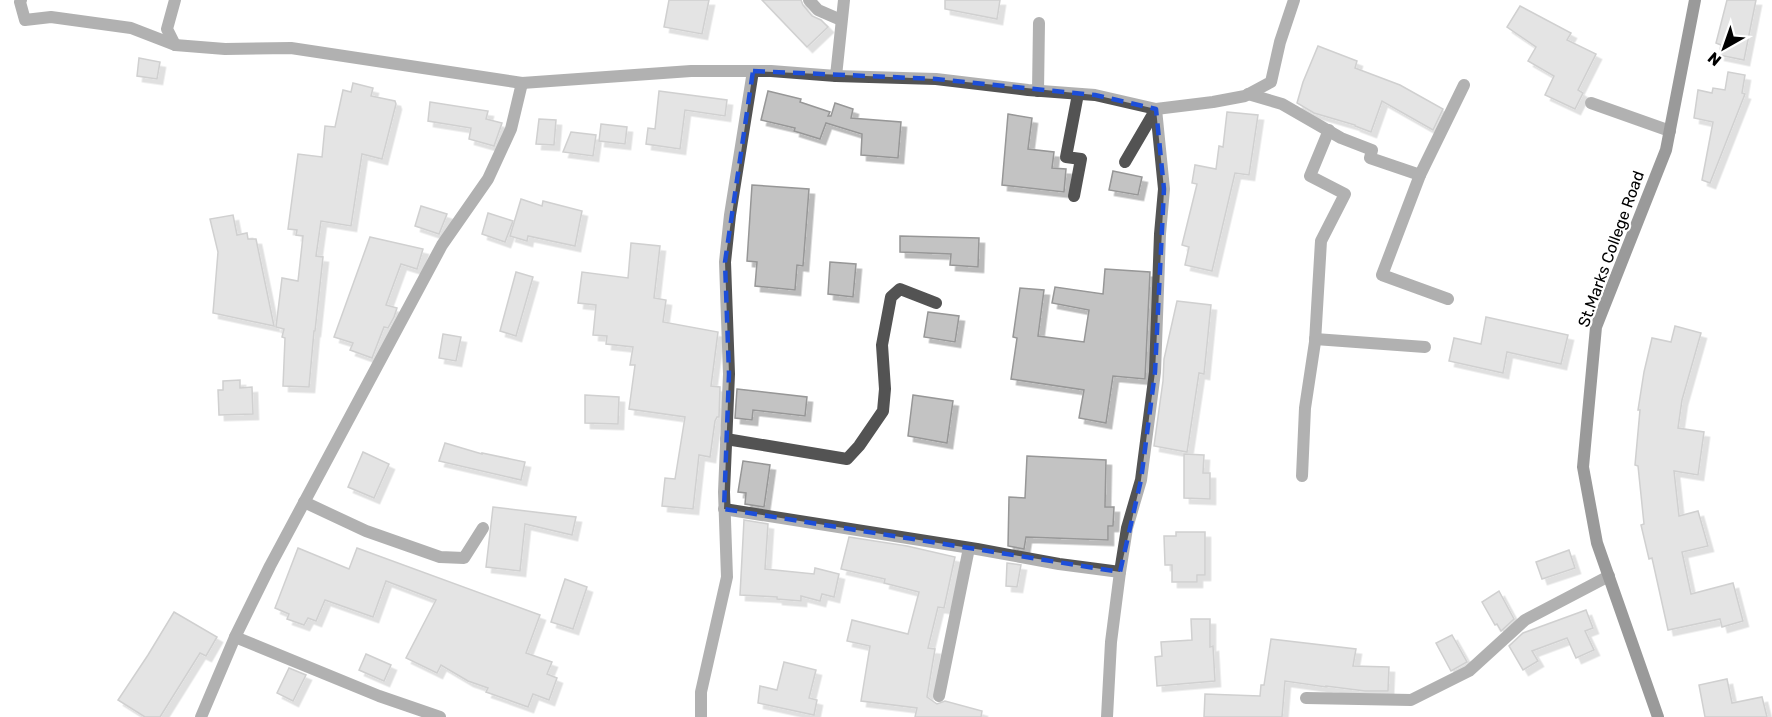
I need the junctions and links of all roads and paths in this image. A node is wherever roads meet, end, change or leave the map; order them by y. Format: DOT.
graph roads {
  1 [pos="21,0"];
  2 [pos="175,0"];
  3 [pos="809,0"];
  4 [pos="844,0"];
  5 [pos="1294,0"];
  6 [pos="1695,0"];
  7 [pos="841,20"];
  8 [pos="1039,23"];
  9 [pos="175,45"];
  10 [pos="753,70"];
  11 [pos="837,76"];
  12 [pos="522,83"];
  13 [pos="1464,86"];
  14 [pos="1038,91"];
  15 [pos="1078,94"];
  16 [pos="1248,94"];
  17 [pos="1591,103"];
  18 [pos="1156,109"];
  19 [pos="1329,130"];
  20 [pos="1670,131"];
  21 [pos="1125,162"];
  22 [pos="1420,175"];
  23 [pos="1074,196"];
  24 [pos="1448,299"];
  25 [pos="936,303"];
  26 [pos="1315,339"];
  27 [pos="1425,346"];
  28 [pos="726,439"];
  29 [pos="1302,476"];
  30 [pos="304,502"];
  31 [pos="724,509"];
  32 [pos="483,528"];
  33 [pos="969,548"];
  34 [pos="1120,572"];
  35 [pos="1609,576"];
  36 [pos="236,637"];
  37 [pos="939,696"];
  38 [pos="1306,698"];
  39 [pos="201,717"];
  40 [pos="440,717"];
  41 [pos="701,717"];
  42 [pos="1107,717"];
  43 [pos="1658,717"];
  1 -- 9 [label="street"];
  2 -- 9 [label="street"];
  3 -- 7 [label="street"];
  4 -- 7 [label="street"];
  5 -- 16 [label="street"];
  6 -- 20 [label="main road, St.Marks College Road"];
  7 -- 11 [label="street"];
  8 -- 14 [label="street"];
  9 -- 12 [label="street"];
  10 -- 11 [label="street"];
  10 -- 12 [label="street"];
  10 -- 28 [label="street"];
  11 -- 14 [label="street"];
  12 -- 30 [label="street"];
  13 -- 22 [label="street"];
  14 -- 15 [label="street"];
  15 -- 18 [label="street"];
  15 -- 23 [label="street"];
  16 -- 18 [label="street"];
  16 -- 19 [label="street"];
  17 -- 20 [label="street"];
  18 -- 21 [label="street"];
  18 -- 34 [label="street"];
  19 -- 22 [label="street"];
  19 -- 26 [label="street"];
  20 -- 35 [label="main road, St.Marks College Road"];
  22 -- 24 [label="street"];
  25 -- 28 [label="street"];
  26 -- 27 [label="street"];
  26 -- 29 [label="street"];
  28 -- 31 [label="street"];
  30 -- 32 [label="street"];
  30 -- 36 [label="street"];
  31 -- 33 [label="street"];
  31 -- 41 [label="street"];
  33 -- 34 [label="street"];
  33 -- 37 [label="street"];
  34 -- 42 [label="street"];
  35 -- 38 [label="street"];
  35 -- 43 [label="main road, St.Marks College Road"];
  36 -- 39 [label="street"];
  36 -- 40 [label="street"];
}
